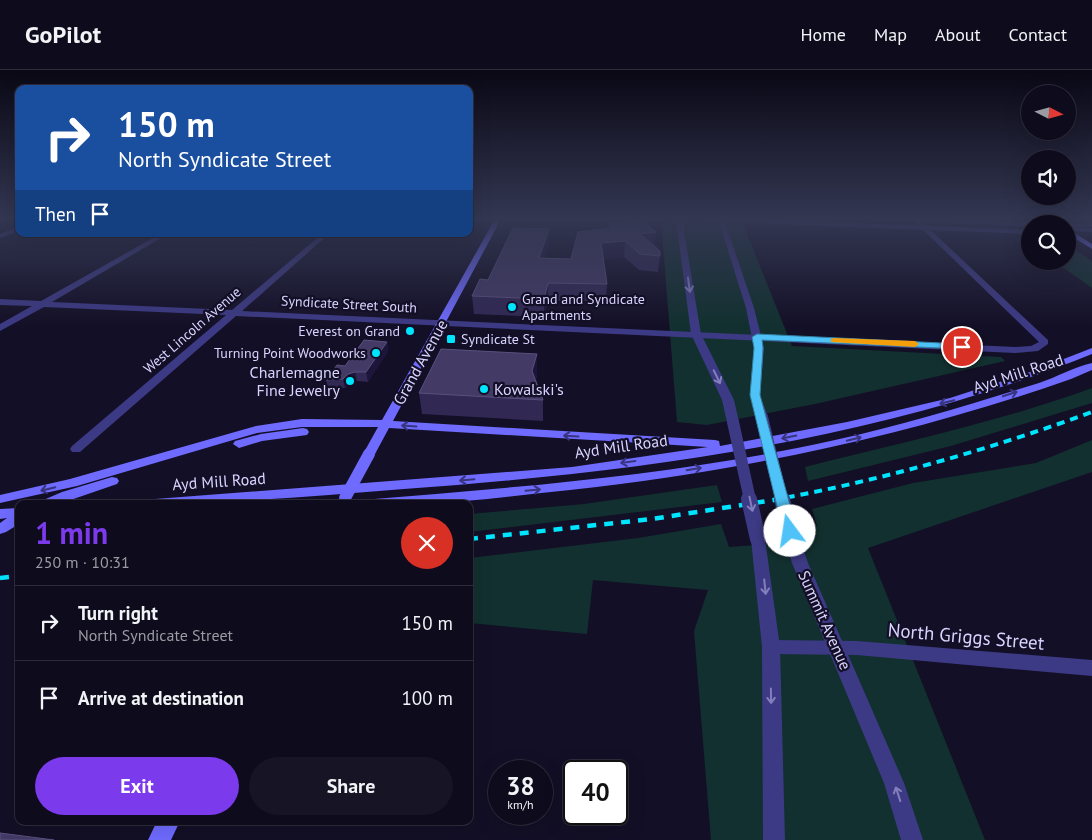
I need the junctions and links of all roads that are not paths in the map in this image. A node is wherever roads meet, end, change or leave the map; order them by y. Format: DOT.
graph roads {
  1 [pos="129,255"];
  2 [pos="302,255"];
  3 [pos="478,255"];
  4 [pos="684,255"];
  5 [pos="733,255"];
  6 [pos="953,255"];
  7 [pos="0,302"];
  8 [pos="43,304"];
  9 [pos="236,312"];
  10 [pos="442,322"];
  11 [pos="0,328"];
  12 [pos="696,334"];
  13 [pos="757,337"];
  14 [pos="1092,351"];
  15 [pos="1092,366"];
  16 [pos="383,428"];
  17 [pos="742,446"];
  18 [pos="76,449"];
  19 [pos="0,499"];
  20 [pos="55,500"];
  21 [pos="197,500"];
  22 [pos="344,500"];
  23 [pos="410,500"];
  24 [pos="15,513"];
  25 [pos="0,514"];
  26 [pos="15,520"];
  27 [pos="15,528"];
  28 [pos="0,529"];
  29 [pos="836,647"];
  30 [pos="771,648"];
  31 [pos="1092,668"];
  32 [pos="168,825"];
  33 [pos="159,840"];
  34 [pos="774,840"];
  35 [pos="912,840"];
  1 -- 8 [label="street"];
  2 -- 9 [label="street, West Lincoln Avenue"];
  3 -- 10 [label="main road, Grand Avenue"];
  4 -- 12 [label="street, one-way"];
  5 -- 13 [label="street, Summit Avenue"];
  6 -- 13 [label="street, Syndicate Street South"];
  7 -- 8 [label="street, Syndicate Street South"];
  8 -- 9 [label="street, Syndicate Street South"];
  8 -- 11 [label="street"];
  9 -- 10 [label="street, Syndicate Street South"];
  9 -- 18 [label="street, West Lincoln Avenue"];
  10 -- 12 [label="street, Syndicate Street South"];
  10 -- 16 [label="main road, Grand Avenue"];
  12 -- 13 [label="street, Syndicate Street South"];
  12 -- 30 [label="street, one-way, bridge"];
  13 -- 29 [label="street, Summit Avenue, bridge"];
  14 -- 17 [label="main road, Ayd Mill Road, one-way"];
  23 -- 15 [label="main road, Ayd Mill Road, one-way"];
  17 -- 16 [label="main road, one-way"];
  16 -- 19 [label="main road, one-way"];
  16 -- 20 [label="main road"];
  16 -- 22 [label="main road, Grand Avenue, bridge"];
  17 -- 21 [label="main road, Ayd Mill Road, one-way"];
  24 -- 25 [label="main road"];
  26 -- 28 [label="main road"];
  27 -- 28 [label="main road"];
  29 -- 30 [label="street, North Griggs Street"];
  29 -- 31 [label="street, North Griggs Street"];
  35 -- 29 [label="street, Summit Avenue, one-way"];
  30 -- 34 [label="street, one-way"];
  32 -- 33 [label="main road"];
}
